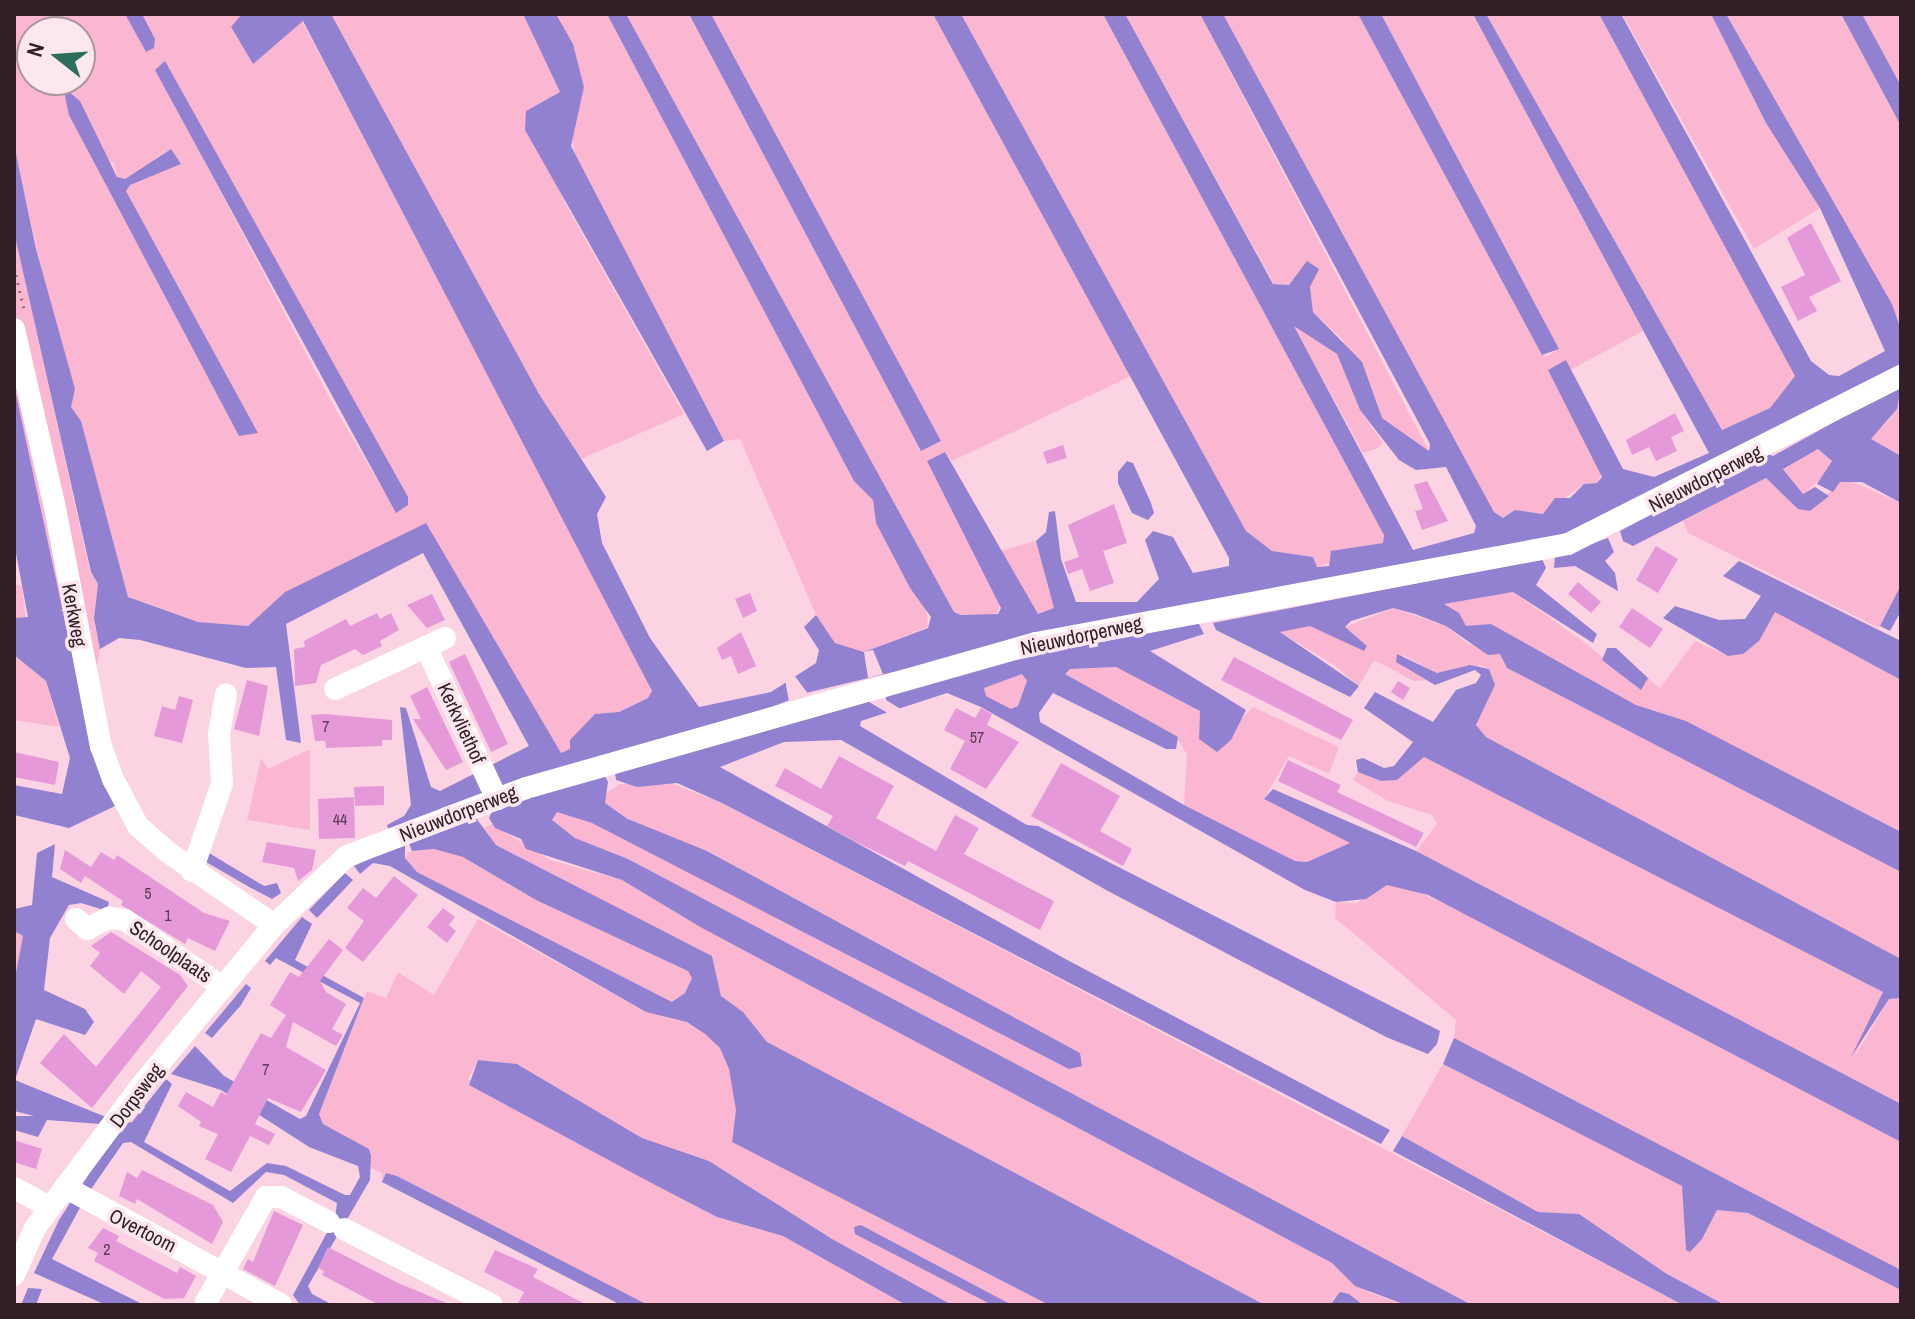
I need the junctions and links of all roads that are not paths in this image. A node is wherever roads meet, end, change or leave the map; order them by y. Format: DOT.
graph roads {
  1 [pos="14,329"];
  2 [pos="1901,376"];
  3 [pos="335,689"];
  4 [pos="226,695"];
  5 [pos="497,799"];
  6 [pos="192,871"];
  7 [pos="76,919"];
  8 [pos="274,925"];
  9 [pos="223,987"];
  10 [pos="14,1188"];
  11 [pos="76,1194"];
  12 [pos="50,1207"];
  13 [pos="222,1271"];
  14 [pos="14,1275"];
  15 [pos="206,1302"];
  16 [pos="281,1305"];
  17 [pos="492,1305"];
  1 -- 6 [label="street, Kerkweg"];
  2 -- 5 [label="street, Nieuwdorperweg"];
  3 -- 5 [label="street, Kerkvliethof"];
  4 -- 6 [label="street"];
  5 -- 8 [label="street, Nieuwdorperweg"];
  6 -- 8 [label="street, Kerkweg"];
  7 -- 9 [label="street, Schoolplaats"];
  8 -- 9 [label="street, Dorpsweg"];
  9 -- 11 [label="street, Dorpsweg"];
  10 -- 12 [label="street"];
  11 -- 12 [label="street, Dorpsweg"];
  11 -- 13 [label="street, Overtoom"];
  12 -- 14 [label="street, Dorpsweg"];
  13 -- 15 [label="street"];
  13 -- 16 [label="street, Overtoom"];
  13 -- 17 [label="street"];
}
